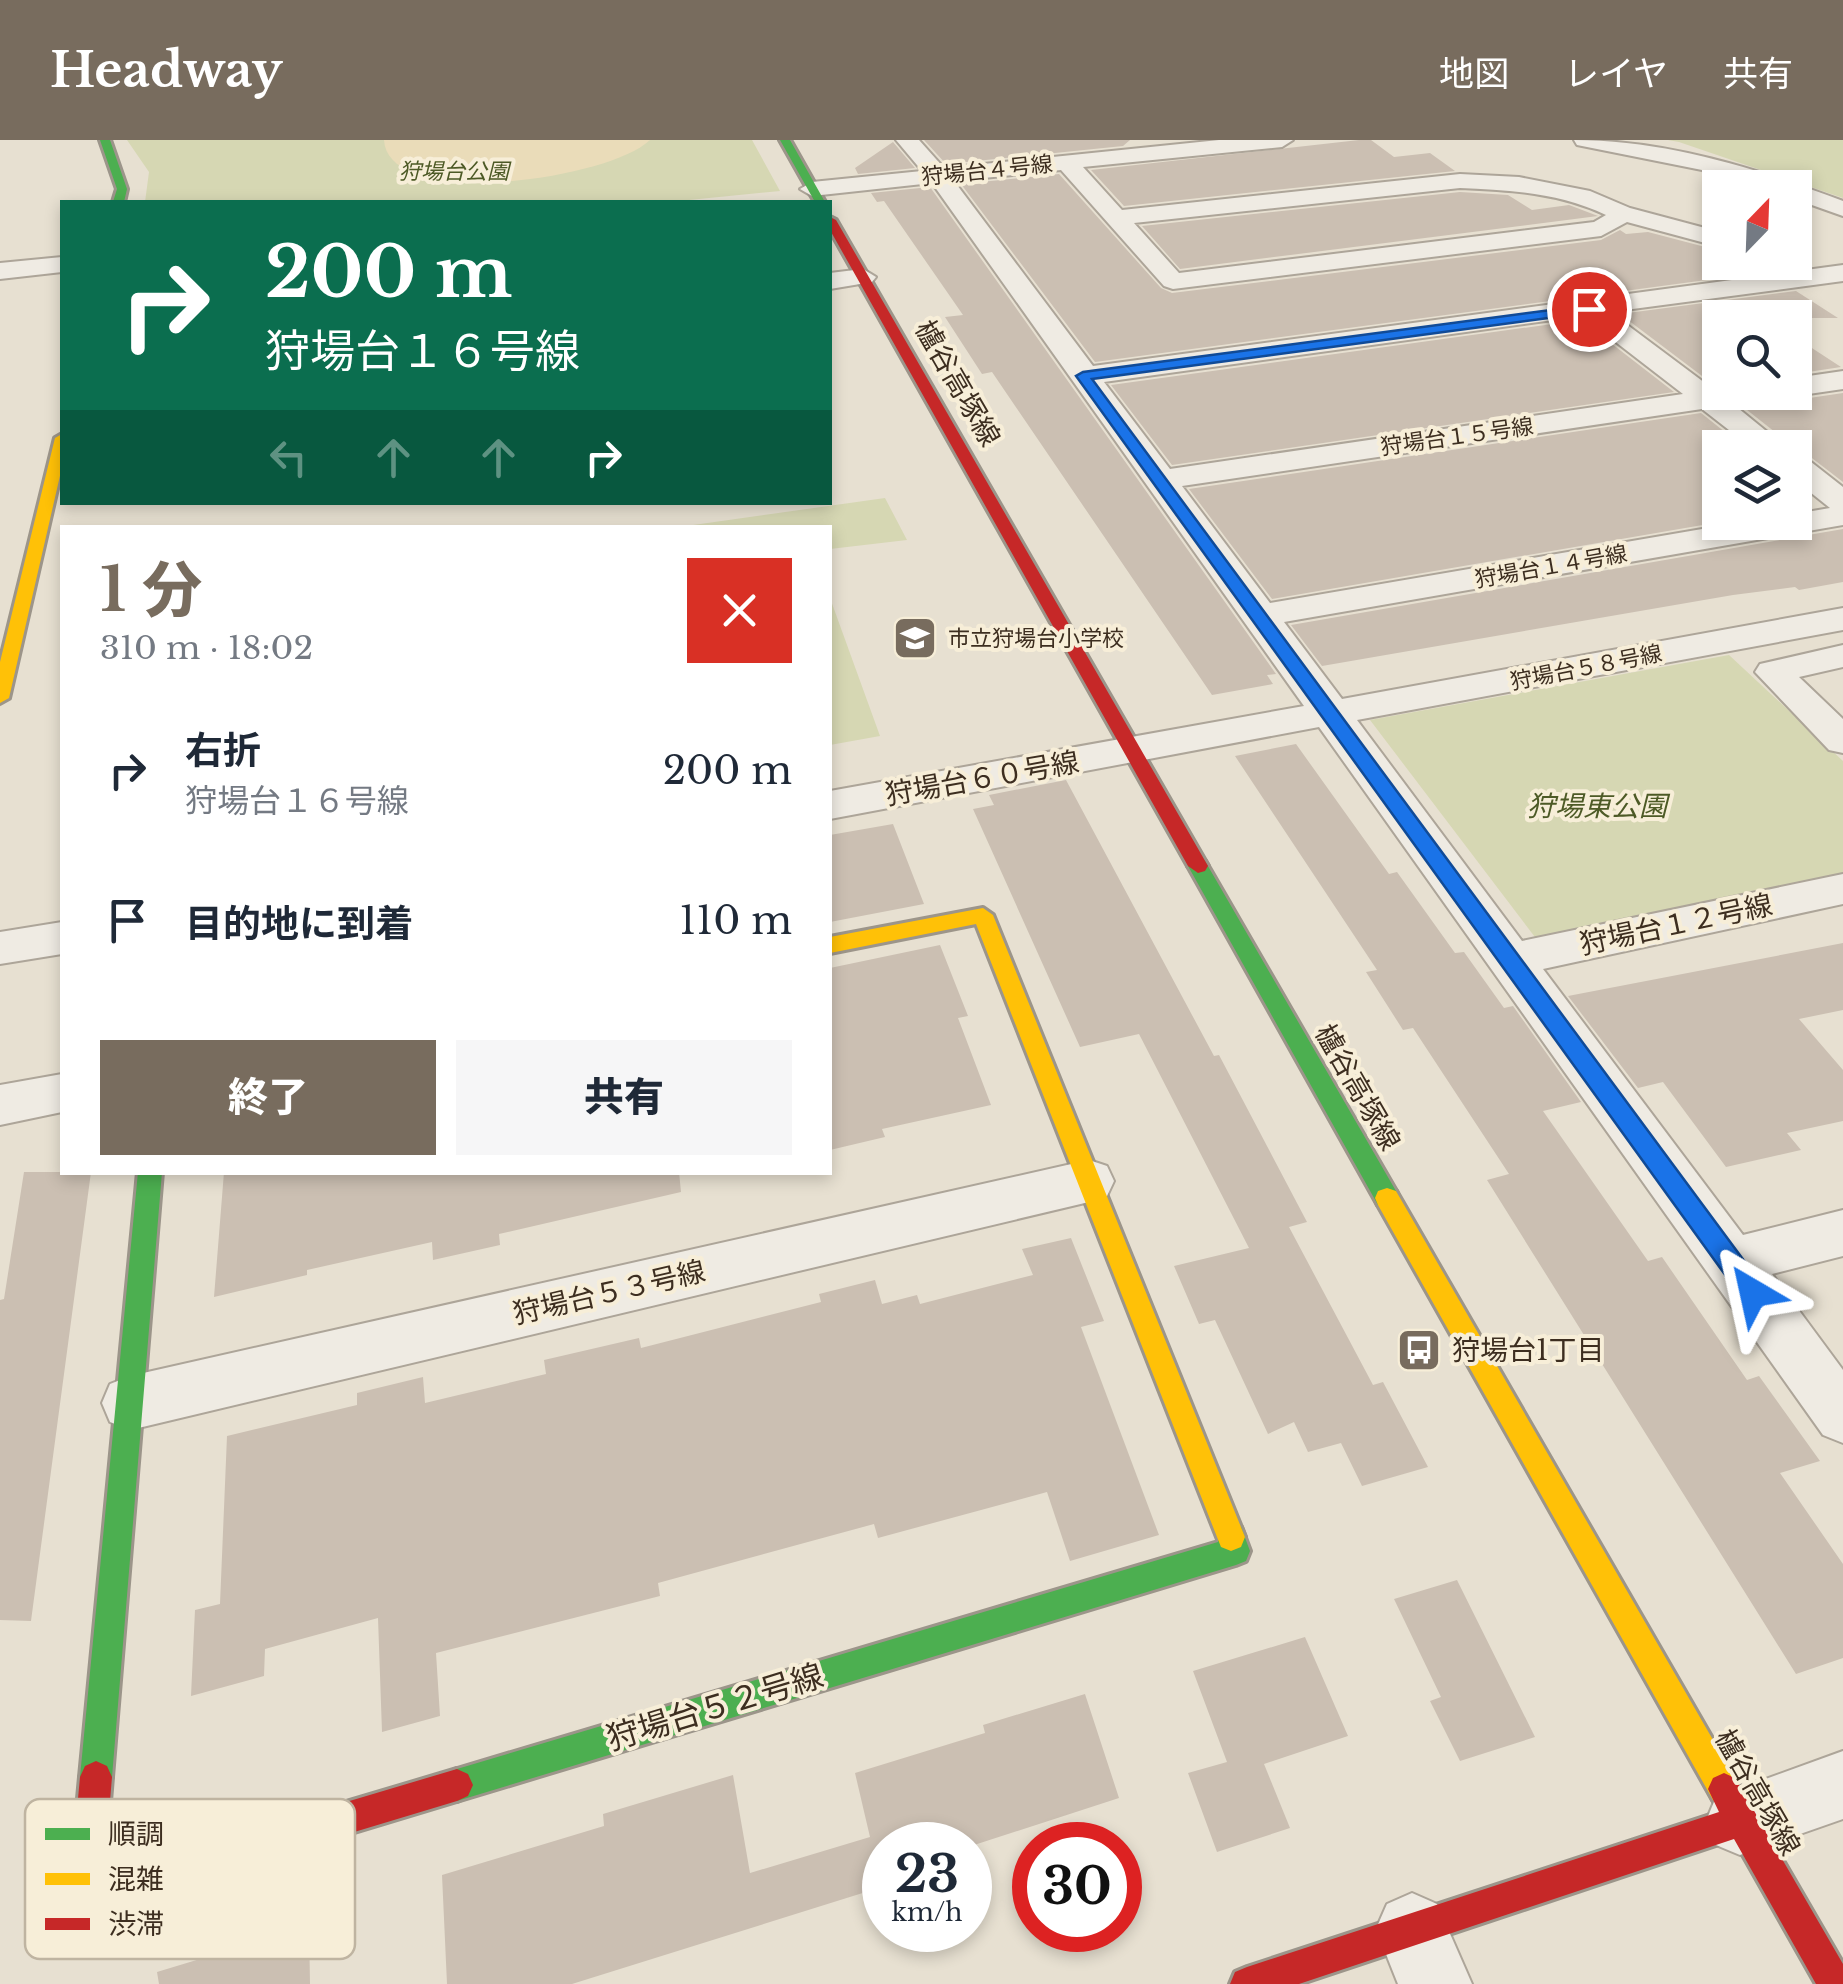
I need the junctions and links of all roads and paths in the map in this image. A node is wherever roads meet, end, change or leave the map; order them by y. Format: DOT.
graph roads {
  1 [pos="105,140"];
  2 [pos="784,140"];
  3 [pos="904,140"];
  4 [pos="1282,140"];
  5 [pos="1585,140"];
  6 [pos="1066,162"];
  7 [pos="1726,170"];
  8 [pos="938,175"];
  9 [pos="816,196"];
  10 [pos="1812,197"];
  11 [pos="120,200"];
  12 [pos="1843,209"];
  13 [pos="1623,214"];
  14 [pos="1116,218"];
  15 [pos="832,223"];
  16 [pos="1702,235"];
  17 [pos="60,265"];
  18 [pos="0,271"];
  19 [pos="1832,275"];
  20 [pos="863,277"];
  21 [pos="832,281"];
  22 [pos="1589,309"];
  23 [pos="1083,376"];
  24 [pos="1843,380"];
  25 [pos="1812,384"];
  26 [pos="1702,394"];
  27 [pos="1702,400"];
  28 [pos="1723,410"];
  29 [pos="1749,430"];
  30 [pos="60,446"];
  31 [pos="1812,478"];
  32 [pos="1159,480"];
  33 [pos="1843,502"];
  34 [pos="1843,516"];
  35 [pos="1258,616"];
  36 [pos="1843,620"];
  37 [pos="1843,656"];
  38 [pos="0,698"];
  39 [pos="1330,715"];
  40 [pos="1843,741"];
  41 [pos="1133,752"];
  42 [pos="832,804"];
  43 [pos="1843,890"];
  44 [pos="60,938"];
  45 [pos="832,944"];
  46 [pos="0,948"];
  47 [pos="1509,960"];
  48 [pos="60,1093"];
  49 [pos="0,1105"];
  50 [pos="150,1175"];
  51 [pos="1089,1182"];
  52 [pos="1843,1233"];
  53 [pos="1730,1262"];
  54 [pos="130,1403"];
  55 [pos="1843,1416"];
  56 [pos="1843,1785"];
  57 [pos="95,1799"];
  58 [pos="355,1815"];
  59 [pos="1740,1821"];
  60 [pos="1423,1957"];
  61 [pos="1247,1984"];
  62 [pos="1835,1984"];
  1 -- 11 [label="street"];
  2 -- 9 [label="street"];
  3 -- 8 [label="street"];
  4 -- 6 [label="street, 狩場台４号線"];
  5 -- 7 [label="street"];
  6 -- 8 [label="street, 狩場台４号線"];
  6 -- 14 [label="street"];
  8 -- 9 [label="street, 狩場台４号線"];
  8 -- 23 [label="street"];
  10 -- 12 [label="street"];
  13 -- 14 [label="street"];
  13 -- 14 [label="street"];
  13 -- 16 [label="street"];
  15 -- 20 [label="street, 櫨谷高塚線"];
  17 -- 18 [label="street"];
  19 -- 22 [label="street"];
  20 -- 21 [label="street"];
  20 -- 41 [label="street, 櫨谷高塚線"];
  22 -- 23 [label="street"];
  22 -- 26 [label="street"];
  23 -- 32 [label="street"];
  24 -- 25 [label="street"];
  27 -- 32 [label="street, 狩場台１５号線"];
  28 -- 29 [label="street"];
  30 -- 38 [label="street"];
  31 -- 33 [label="street"];
  32 -- 35 [label="street"];
  34 -- 35 [label="street, 狩場台１４号線"];
  35 -- 39 [label="street"];
  36 -- 39 [label="street, 狩場台５８号線"];
  37 -- 40 [label="street"];
  39 -- 41 [label="street, 狩場台５８号線"];
  39 -- 47 [label="street"];
  41 -- 42 [label="street, 狩場台６０号線"];
  41 -- 59 [label="street, 櫨谷高塚線"];
  43 -- 47 [label="street, 狩場台１２号線"];
  44 -- 46 [label="street"];
  45 -- 51 [label="street, 狩場台５２号線"];
  47 -- 53 [label="street"];
  48 -- 49 [label="street"];
  50 -- 54 [label="street, 狩場台５２号線"];
  51 -- 54 [label="street, 狩場台５３号線"];
  51 -- 58 [label="street, 狩場台５２号線"];
  52 -- 53 [label="street"];
  53 -- 55 [label="street"];
  54 -- 57 [label="street, 狩場台５２号線"];
  56 -- 59 [label="street"];
  59 -- 60 [label="street"];
  59 -- 62 [label="street, 櫨谷高塚線"];
  60 -- 61 [label="street"];
}
